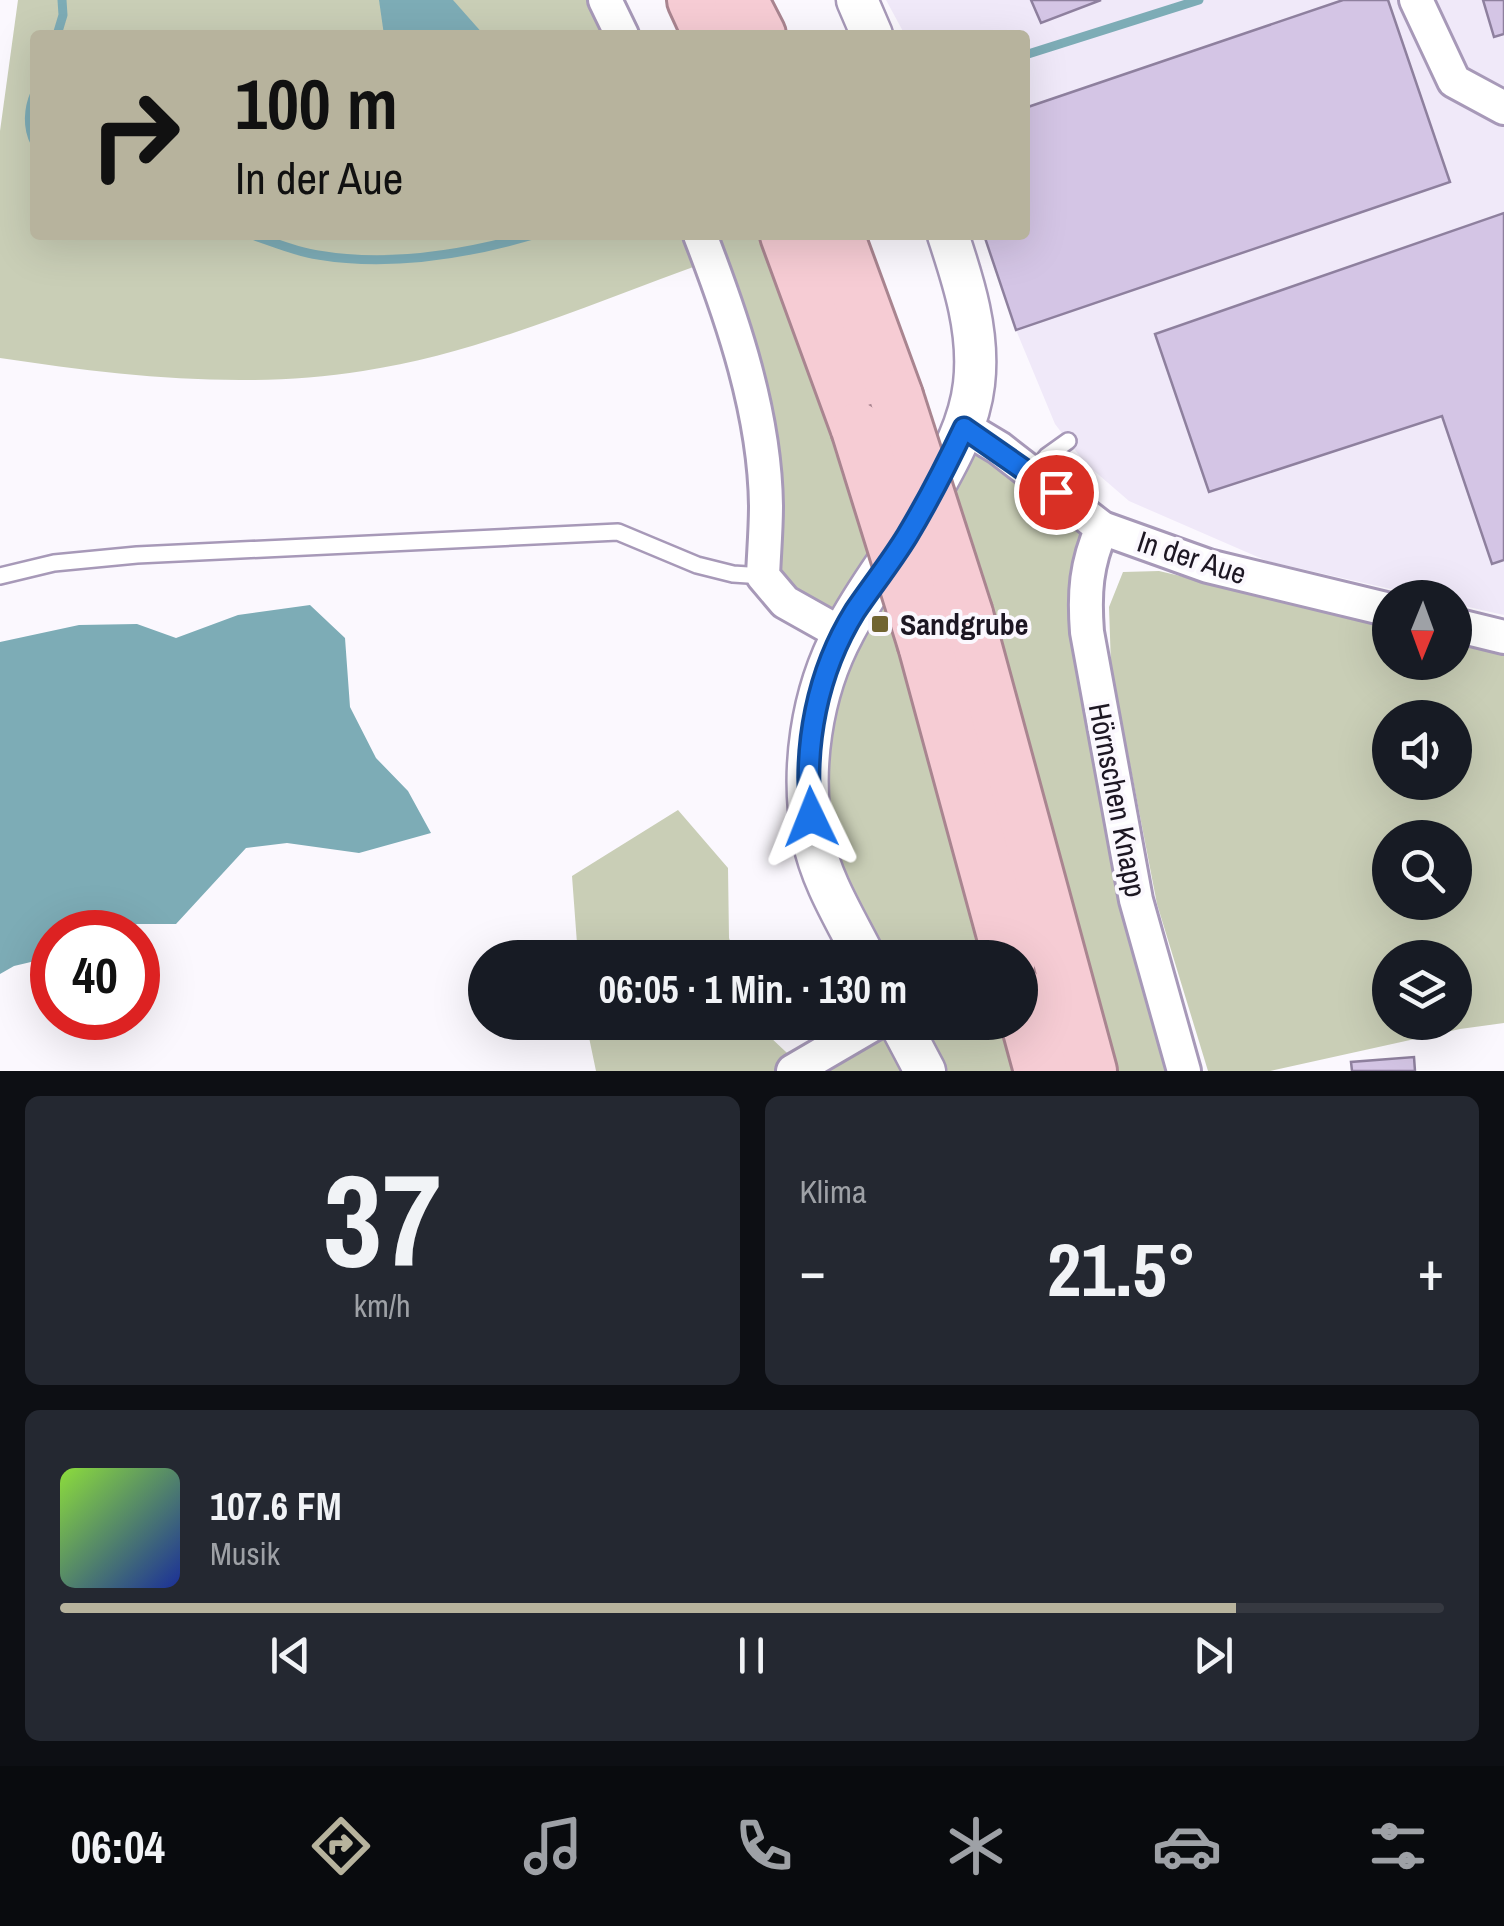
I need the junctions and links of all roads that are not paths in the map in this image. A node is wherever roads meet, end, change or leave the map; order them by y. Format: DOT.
graph roads {
  1 [pos="605,0"];
  2 [pos="694,0"];
  3 [pos="741,0"];
  4 [pos="857,0"];
  5 [pos="1416,0"];
  6 [pos="620,30"];
  7 [pos="708,30"];
  8 [pos="756,30"];
  9 [pos="870,30"];
  10 [pos="1504,108"];
  11 [pos="702,240"];
  12 [pos="791,240"];
  13 [pos="838,240"];
  14 [pos="950,240"];
  15 [pos="877,412"];
  16 [pos="964,428"];
  17 [pos="1068,441"];
  18 [pos="1032,474"];
  19 [pos="1102,528"];
  20 [pos="0,576"];
  21 [pos="763,576"];
  22 [pos="1372,606"];
  23 [pos="1472,629"];
  24 [pos="842,634"];
  25 [pos="1504,636"];
  26 [pos="856,940"];
  27 [pos="1005,940"];
  28 [pos="846,1040"];
  29 [pos="909,1040"];
  30 [pos="1033,1040"];
  31 [pos="793,1071"];
  32 [pos="925,1071"];
  33 [pos="1041,1071"];
  34 [pos="1090,1071"];
  35 [pos="1184,1071"];
  1 -- 6 [label="street"];
  2 -- 7 [label="highway"];
  3 -- 8 [label="highway"];
  4 -- 9 [label="street"];
  5 -- 10 [label="street"];
  11 -- 21 [label="street"];
  12 -- 15 [label="highway"];
  13 -- 15 [label="highway"];
  14 -- 16 [label="street"];
  15 -- 27 [label="highway, bridge"];
  15 -- 34 [label="highway, bridge"];
  16 -- 18 [label="street, In der Aue"];
  16 -- 24 [label="street"];
  17 -- 18 [label="lane"];
  18 -- 19 [label="street, In der Aue"];
  19 -- 22 [label="street, In der Aue"];
  19 -- 35 [label="street, Hörnschen Knapp"];
  20 -- 21 [label="lane"];
  21 -- 24 [label="street"];
  23 -- 25 [label="street"];
  24 -- 26 [label="street"];
  28 -- 31 [label="street"];
  29 -- 32 [label="street"];
  30 -- 33 [label="highway"];
}
